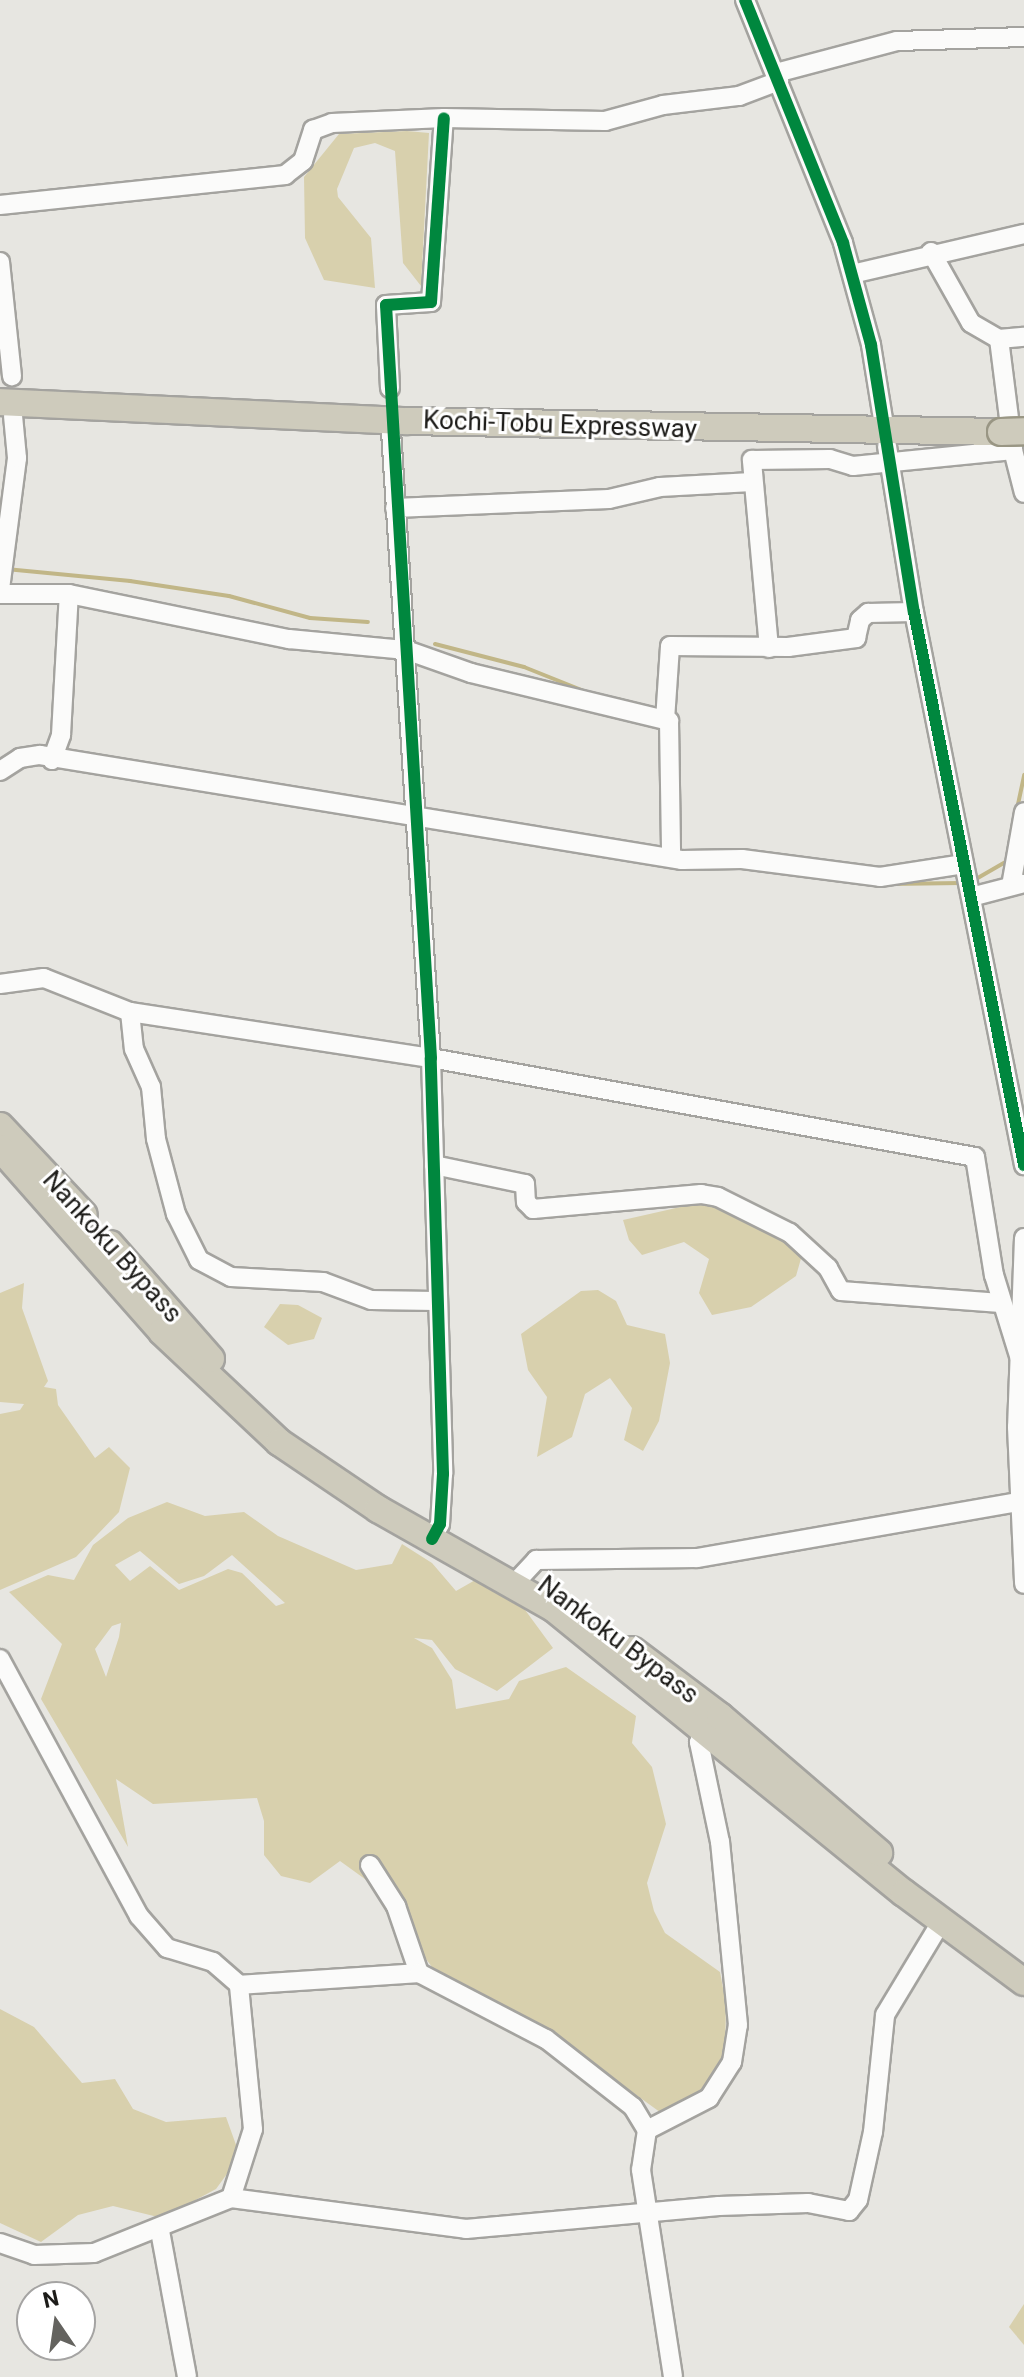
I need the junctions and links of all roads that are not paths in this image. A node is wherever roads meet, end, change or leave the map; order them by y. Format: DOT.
graph roads {
  1 [pos="745,0"];
  2 [pos="1024,37"];
  3 [pos="777,77"];
  4 [pos="444,118"];
  5 [pos="0,205"];
  6 [pos="1024,234"];
  7 [pos="931,252"];
  8 [pos="0,262"];
  9 [pos="852,274"];
  10 [pos="1024,337"];
  11 [pos="999,339"];
  12 [pos="12,376"];
  13 [pos="390,388"];
  14 [pos="7,419"];
  15 [pos="883,419"];
  16 [pos="391,431"];
  17 [pos="1013,438"];
  18 [pos="888,453"];
  19 [pos="752,482"];
  20 [pos="1024,493"];
  21 [pos="395,508"];
  22 [pos="1,560"];
  23 [pos="0,592"];
  24 [pos="69,594"];
  25 [pos="914,612"];
  26 [pos="769,648"];
  27 [pos="406,650"];
  28 [pos="665,720"];
  29 [pos="52,760"];
  30 [pos="0,771"];
  31 [pos="1024,812"];
  32 [pos="416,816"];
  33 [pos="664,854"];
  34 [pos="964,864"];
  35 [pos="1018,885"];
  36 [pos="971,897"];
  37 [pos="0,984"];
  38 [pos="130,1012"];
  39 [pos="431,1058"];
  40 [pos="0,1126"];
  41 [pos="0,1148"];
  42 [pos="1024,1162"];
  43 [pos="434,1165"];
  44 [pos="1024,1238"];
  45 [pos="1023,1279"];
  46 [pos="435,1301"];
  47 [pos="1001,1303"];
  48 [pos="1020,1359"];
  49 [pos="1022,1458"];
  50 [pos="1021,1502"];
  51 [pos="436,1531"];
  52 [pos="519,1577"];
  53 [pos="1024,1584"];
  54 [pos="0,1659"];
  55 [pos="712,1724"];
  56 [pos="370,1865"];
  57 [pos="943,1919"];
  58 [pos="419,1973"];
  59 [pos="1024,1982"];
  60 [pos="239,1985"];
  61 [pos="647,2130"];
  62 [pos="231,2198"];
  63 [pos="650,2211"];
  64 [pos="160,2231"];
  65 [pos="0,2243"];
  66 [pos="187,2377"];
  67 [pos="673,2377"];
  1 -- 3 [label="street"];
  2 -- 3 [label="street"];
  3 -- 4 [label="street"];
  3 -- 9 [label="street"];
  4 -- 5 [label="street"];
  4 -- 13 [label="street"];
  6 -- 7 [label="street"];
  7 -- 9 [label="street"];
  7 -- 11 [label="street"];
  8 -- 12 [label="street"];
  9 -- 15 [label="street"];
  10 -- 11 [label="street"];
  11 -- 17 [label="street"];
  14 -- 17 [label="highway, Kochi-Tobu Expressway"];
  14 -- 22 [label="street"];
  16 -- 21 [label="street"];
  17 -- 18 [label="street"];
  17 -- 20 [label="street"];
  18 -- 19 [label="street"];
  18 -- 25 [label="street"];
  19 -- 21 [label="street"];
  19 -- 26 [label="street"];
  21 -- 27 [label="street"];
  22 -- 23 [label="street"];
  23 -- 24 [label="street"];
  24 -- 27 [label="street"];
  24 -- 29 [label="street"];
  25 -- 26 [label="street"];
  25 -- 34 [label="street"];
  26 -- 28 [label="street"];
  27 -- 28 [label="street"];
  27 -- 32 [label="street"];
  28 -- 33 [label="street"];
  29 -- 30 [label="street"];
  29 -- 32 [label="street"];
  31 -- 35 [label="street"];
  32 -- 33 [label="street"];
  32 -- 39 [label="street"];
  33 -- 34 [label="street"];
  34 -- 36 [label="street"];
  35 -- 36 [label="street"];
  36 -- 42 [label="street"];
  37 -- 38 [label="street"];
  38 -- 39 [label="street"];
  38 -- 46 [label="street"];
  39 -- 43 [label="street"];
  39 -- 47 [label="street"];
  40 -- 51 [label="highway, Nankoku Bypass"];
  41 -- 51 [label="highway, Nankoku Bypass"];
  43 -- 46 [label="street"];
  43 -- 47 [label="street"];
  44 -- 45 [label="street"];
  45 -- 48 [label="street"];
  46 -- 51 [label="street"];
  47 -- 48 [label="street"];
  48 -- 49 [label="street"];
  49 -- 50 [label="street"];
  50 -- 52 [label="street"];
  50 -- 53 [label="street"];
  51 -- 52 [label="highway, Nankoku Bypass"];
  52 -- 55 [label="highway, Nankoku Bypass"];
  54 -- 60 [label="street"];
  55 -- 57 [label="highway, Nankoku Bypass"];
  55 -- 61 [label="street"];
  56 -- 58 [label="street"];
  57 -- 59 [label="highway, Nankoku Bypass"];
  57 -- 63 [label="street"];
  58 -- 60 [label="street"];
  58 -- 61 [label="street"];
  60 -- 62 [label="street"];
  61 -- 63 [label="street"];
  62 -- 63 [label="street"];
  62 -- 64 [label="street"];
  63 -- 67 [label="street"];
  64 -- 65 [label="street"];
  64 -- 66 [label="street"];
}
